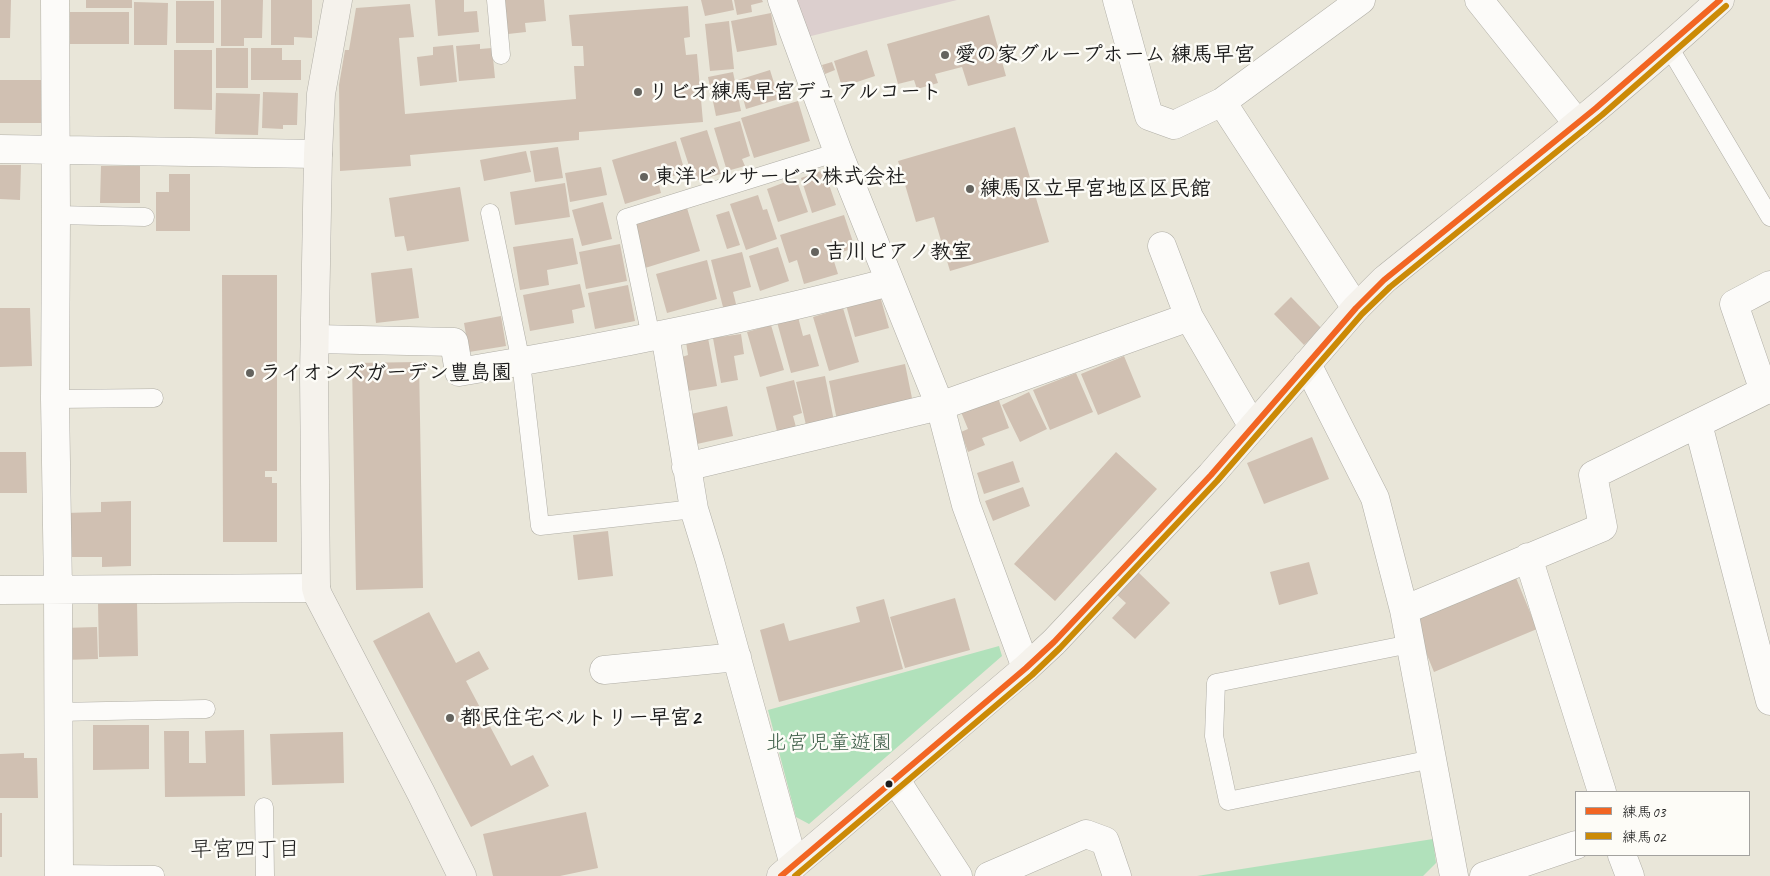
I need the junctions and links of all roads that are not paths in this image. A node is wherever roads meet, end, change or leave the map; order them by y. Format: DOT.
graph roads {
  1 [pos="55,0"];
  2 [pos="338,0"];
  3 [pos="496,0"];
  4 [pos="782,0"];
  5 [pos="1117,0"];
  6 [pos="1361,0"];
  7 [pos="1480,0"];
  8 [pos="1720,0"];
  9 [pos="1669,47"];
  10 [pos="501,56"];
  11 [pos="1222,102"];
  12 [pos="1578,124"];
  13 [pos="0,149"];
  14 [pos="56,150"];
  15 [pos="838,152"];
  16 [pos="318,154"];
  17 [pos="490,213"];
  18 [pos="56,215"];
  19 [pos="145,217"];
  20 [pos="1770,217"];
  21 [pos="1162,246"];
  22 [pos="890,282"];
  23 [pos="1770,286"];
  24 [pos="1356,308"];
  25 [pos="1189,317"];
  26 [pos="658,335"];
  27 [pos="315,339"];
  28 [pos="521,362"];
  29 [pos="1307,364"];
  30 [pos="1767,390"];
  31 [pos="154,398"];
  32 [pos="55,399"];
  33 [pos="940,406"];
  34 [pos="1698,424"];
  35 [pos="1253,427"];
  36 [pos="686,467"];
  37 [pos="694,509"];
  38 [pos="1528,558"];
  39 [pos="316,588"];
  40 [pos="0,590"];
  41 [pos="58,590"];
  42 [pos="1404,610"];
  43 [pos="1410,644"];
  44 [pos="737,657"];
  45 [pos="1026,668"];
  46 [pos="604,670"];
  47 [pos="1770,701"];
  48 [pos="206,709"];
  49 [pos="57,712"];
  50 [pos="1432,759"];
  51 [pos="895,779"];
  52 [pos="1602,791"];
  53 [pos="264,808"];
  54 [pos="1575,845"];
  55 [pos="1622,856"];
  56 [pos="787,870"];
  57 [pos="59,875"];
  58 [pos="155,875"];
  59 [pos="265,876"];
  60 [pos="462,876"];
  61 [pos="958,876"];
  62 [pos="989,876"];
  63 [pos="1118,876"];
  64 [pos="1454,876"];
  65 [pos="1484,876"];
  66 [pos="1630,876"];
  1 -- 14 [label="street"];
  2 -- 16 [label="street"];
  3 -- 10 [label="lane"];
  4 -- 15 [label="street"];
  5 -- 11 [label="street"];
  6 -- 11 [label="street"];
  7 -- 12 [label="street"];
  8 -- 9 [label="street"];
  9 -- 12 [label="street"];
  9 -- 20 [label="lane"];
  11 -- 24 [label="street"];
  12 -- 24 [label="street"];
  13 -- 14 [label="street"];
  14 -- 16 [label="street"];
  14 -- 18 [label="street"];
  15 -- 22 [label="street"];
  15 -- 26 [label="lane"];
  16 -- 27 [label="street"];
  17 -- 28 [label="lane"];
  18 -- 19 [label="lane"];
  18 -- 32 [label="street"];
  21 -- 25 [label="street"];
  22 -- 26 [label="street"];
  22 -- 33 [label="street"];
  23 -- 30 [label="street"];
  24 -- 29 [label="street"];
  25 -- 33 [label="street"];
  25 -- 35 [label="street"];
  26 -- 28 [label="street"];
  26 -- 36 [label="street"];
  27 -- 28 [label="street"];
  27 -- 39 [label="street"];
  28 -- 37 [label="lane"];
  29 -- 35 [label="street"];
  29 -- 42 [label="street"];
  30 -- 34 [label="street"];
  31 -- 32 [label="lane"];
  32 -- 41 [label="street"];
  33 -- 36 [label="street"];
  33 -- 45 [label="street"];
  34 -- 38 [label="street"];
  34 -- 47 [label="street"];
  35 -- 45 [label="street"];
  36 -- 37 [label="street"];
  37 -- 44 [label="street"];
  38 -- 42 [label="street"];
  38 -- 52 [label="street"];
  39 -- 41 [label="street"];
  39 -- 60 [label="street"];
  40 -- 41 [label="street"];
  41 -- 49 [label="street"];
  42 -- 43 [label="street"];
  43 -- 50 [label="street"];
  43 -- 50 [label="lane"];
  44 -- 46 [label="street"];
  44 -- 56 [label="street"];
  45 -- 51 [label="street"];
  48 -- 49 [label="lane"];
  49 -- 57 [label="street"];
  50 -- 64 [label="street"];
  51 -- 56 [label="street"];
  51 -- 61 [label="street"];
  53 -- 59 [label="lane"];
  54 -- 65 [label="street"];
  55 -- 66 [label="street"];
  57 -- 58 [label="lane"];
  62 -- 63 [label="street"];
}
